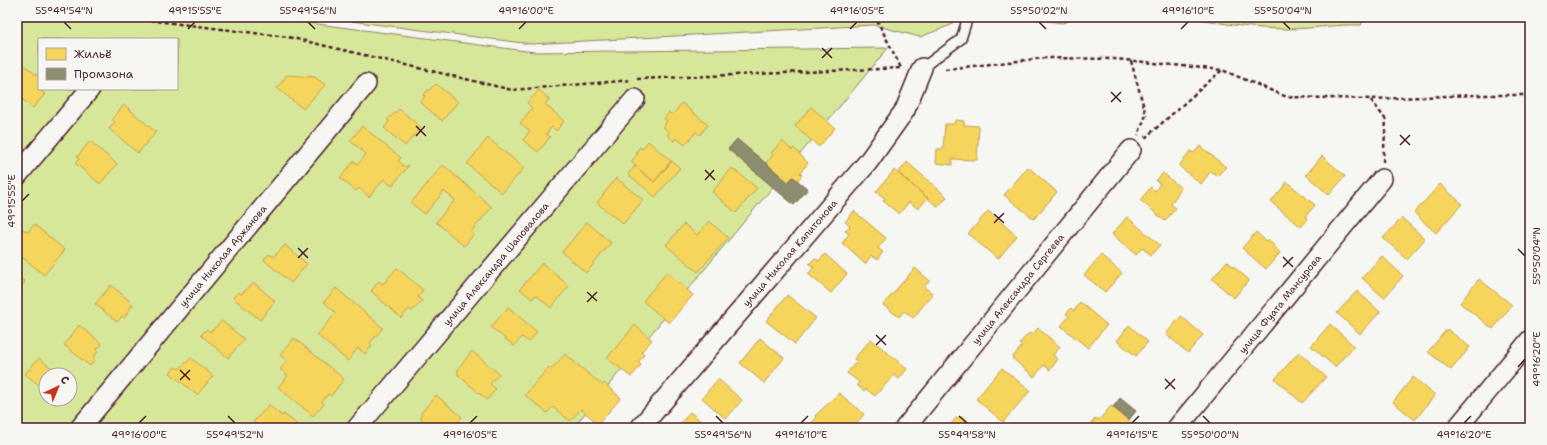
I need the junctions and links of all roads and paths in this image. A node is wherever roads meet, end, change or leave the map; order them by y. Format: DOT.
graph roads {
  1 [pos="122,17"];
  2 [pos="482,17"];
  3 [pos="621,17"];
  4 [pos="856,17"];
  5 [pos="968,17"];
  6 [pos="1131,61"];
  7 [pos="901,68"];
  8 [pos="922,68"];
  9 [pos="1222,70"];
  10 [pos="366,84"];
  11 [pos="89,90"];
  12 [pos="1530,95"];
  13 [pos="635,99"];
  14 [pos="1371,99"];
  15 [pos="1131,150"];
  16 [pos="17,176"];
  17 [pos="1382,179"];
  18 [pos="1530,340"];
  19 [pos="80,428"];
  20 [pos="357,428"];
  21 [pos="640,428"];
  22 [pos="905,428"];
  23 [pos="1178,428"];
  24 [pos="1457,428"];
  1 -- 7 [label="path"];
  2 -- 3 [label="path"];
  4 -- 7 [label="path"];
  5 -- 8 [label="lane"];
  6 -- 8 [label="path"];
  6 -- 9 [label="path"];
  6 -- 15 [label="path"];
  7 -- 8 [label="path"];
  8 -- 21 [label="street, улица Николая Капитонова"];
  9 -- 14 [label="path"];
  9 -- 15 [label="path"];
  10 -- 19 [label="street, улица Николая Аржанова"];
  11 -- 16 [label="street"];
  12 -- 14 [label="path"];
  13 -- 20 [label="street, улица Александра Шаповалова"];
  14 -- 17 [label="path"];
  15 -- 22 [label="street, улица Александра Сергеева"];
  17 -- 23 [label="street, улица Фуата Мансурова"];
  18 -- 24 [label="street"];
}
